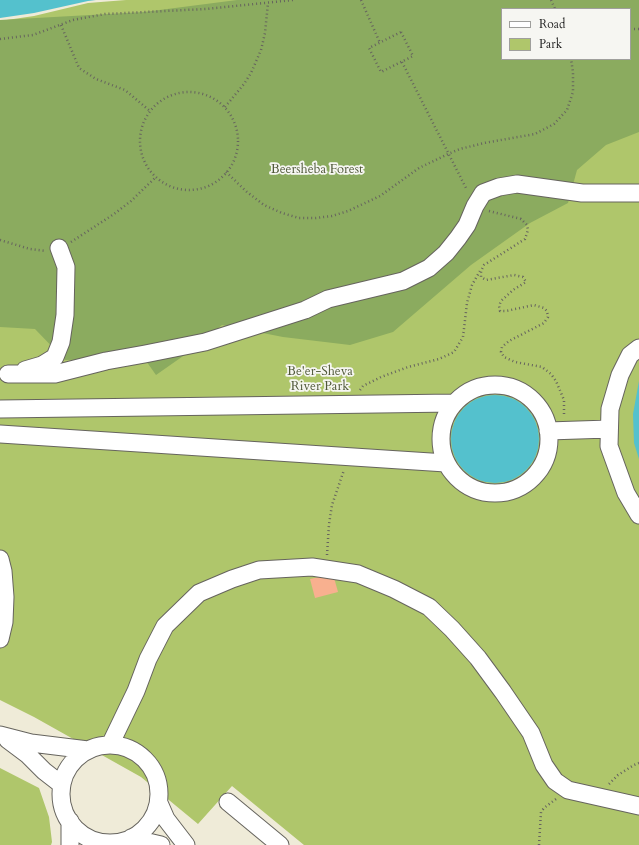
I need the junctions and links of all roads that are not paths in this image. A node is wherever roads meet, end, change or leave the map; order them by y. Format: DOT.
graph roads {
  1 [pos="639,193"];
  2 [pos="59,248"];
  3 [pos="639,348"];
  4 [pos="4,375"];
  5 [pos="454,403"];
  6 [pos="0,409"];
  7 [pos="609,429"];
  8 [pos="556,431"];
  9 [pos="0,434"];
  10 [pos="446,463"];
  11 [pos="639,515"];
  12 [pos="0,559"];
  13 [pos="0,640"];
  14 [pos="1,735"];
  15 [pos="110,745"];
  16 [pos="88,750"];
  17 [pos="62,785"];
  18 [pos="228,802"];
  19 [pos="159,803"];
  20 [pos="639,806"];
  21 [pos="70,821"];
  22 [pos="131,838"];
  23 [pos="106,844"];
  24 [pos="70,845"];
  25 [pos="160,845"];
  26 [pos="186,845"];
  27 [pos="280,845"];
  1 -- 4 [label="street"];
  2 -- 4 [label="street"];
  3 -- 7 [label="street"];
  5 -- 6 [label="street"];
  5 -- 8 [label="street"];
  5 -- 10 [label="street"];
  7 -- 8 [label="street"];
  7 -- 11 [label="street"];
  8 -- 10 [label="street"];
  9 -- 10 [label="street"];
  12 -- 13 [label="street"];
  14 -- 16 [label="street"];
  14 -- 17 [label="street"];
  15 -- 16 [label="street"];
  15 -- 19 [label="street"];
  15 -- 20 [label="street"];
  16 -- 17 [label="street"];
  17 -- 21 [label="street"];
  18 -- 27 [label="street"];
  19 -- 22 [label="street"];
  19 -- 26 [label="street"];
  21 -- 23 [label="street"];
  21 -- 24 [label="street"];
  22 -- 23 [label="street"];
  22 -- 25 [label="street"];
}
